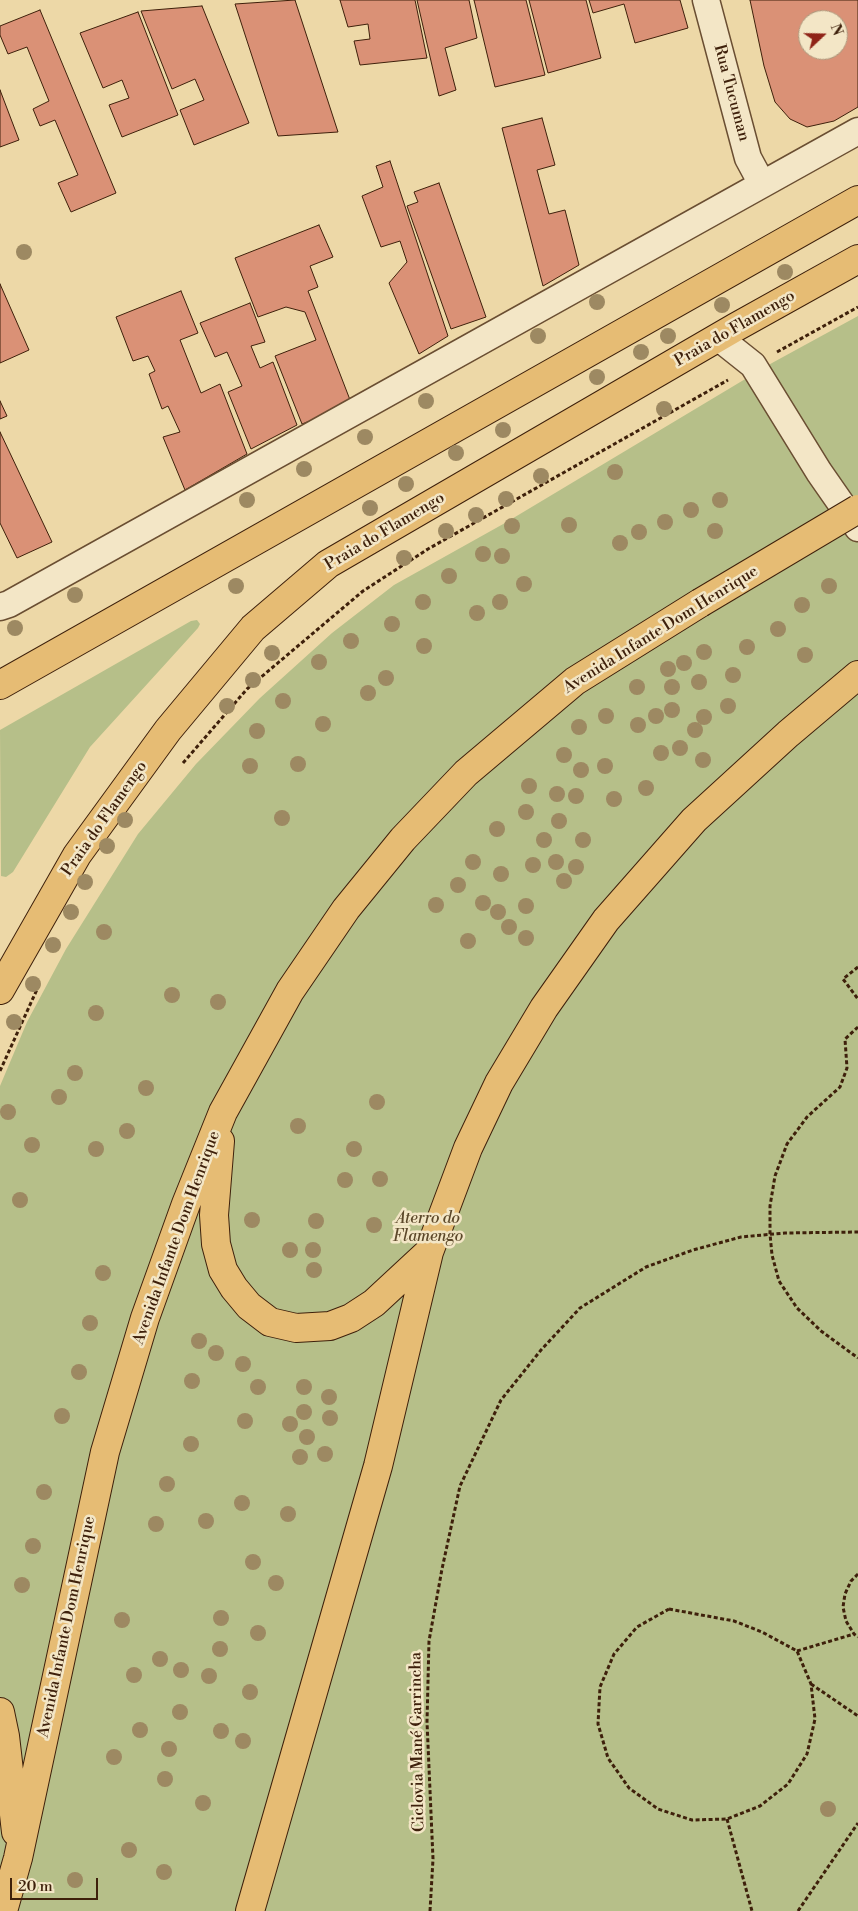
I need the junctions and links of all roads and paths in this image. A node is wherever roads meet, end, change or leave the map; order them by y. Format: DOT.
graph roads {
  1 [pos="706,0"];
  2 [pos="858,131"];
  3 [pos="762,184"];
  4 [pos="858,200"];
  5 [pos="858,259"];
  6 [pos="858,307"];
  7 [pos="719,338"];
  8 [pos="754,365"];
  9 [pos="858,509"];
  10 [pos="858,528"];
  11 [pos="3,598"];
  12 [pos="858,675"];
  13 [pos="0,685"];
  14 [pos="177,769"];
  15 [pos="858,967"];
  16 [pos="43,977"];
  17 [pos="0,990"];
  18 [pos="858,999"];
  19 [pos="858,1027"];
  20 [pos="0,1071"];
  21 [pos="223,1112"];
  22 [pos="858,1232"];
  23 [pos="770,1234"];
  24 [pos="429,1252"];
  25 [pos="858,1358"];
  26 [pos="858,1574"];
  27 [pos="854,1634"];
  28 [pos="858,1637"];
  29 [pos="797,1651"];
  30 [pos="811,1684"];
  31 [pos="0,1712"];
  32 [pos="858,1716"];
  33 [pos="727,1819"];
  34 [pos="858,1823"];
  35 [pos="18,1858"];
  36 [pos="3,1911"];
  37 [pos="250,1911"];
  38 [pos="430,1911"];
  39 [pos="752,1911"];
  40 [pos="798,1911"];
  1 -- 3 [label="street, Rua Tucuman"];
  2 -- 3 [label="street"];
  3 -- 11 [label="street"];
  4 -- 13 [label="main road"];
  5 -- 7 [label="main road, Praia do Flamengo"];
  6 -- 8 [label="path"];
  7 -- 8 [label="street"];
  7 -- 17 [label="main road, Praia do Flamengo"];
  8 -- 10 [label="street"];
  8 -- 14 [label="path"];
  9 -- 21 [label="main road, Avenida Infante Dom Henrique, bridge"];
  12 -- 24 [label="main road"];
  15 -- 18 [label="path"];
  16 -- 20 [label="path"];
  19 -- 23 [label="path"];
  21 -- 24 [label="main road"];
  21 -- 35 [label="main road, Avenida Infante Dom Henrique"];
  22 -- 23 [label="path, Ciclovia Mané Garrincha"];
  23 -- 25 [label="path"];
  23 -- 38 [label="path, Ciclovia Mané Garrincha"];
  24 -- 37 [label="main road"];
  26 -- 27 [label="path"];
  27 -- 28 [label="path"];
  27 -- 29 [label="path"];
  29 -- 30 [label="path"];
  29 -- 33 [label="path"];
  30 -- 32 [label="path"];
  30 -- 33 [label="path"];
  31 -- 35 [label="main road"];
  33 -- 39 [label="path"];
  34 -- 40 [label="path"];
  35 -- 36 [label="main road, Avenida Infante Dom Henrique"];
}
